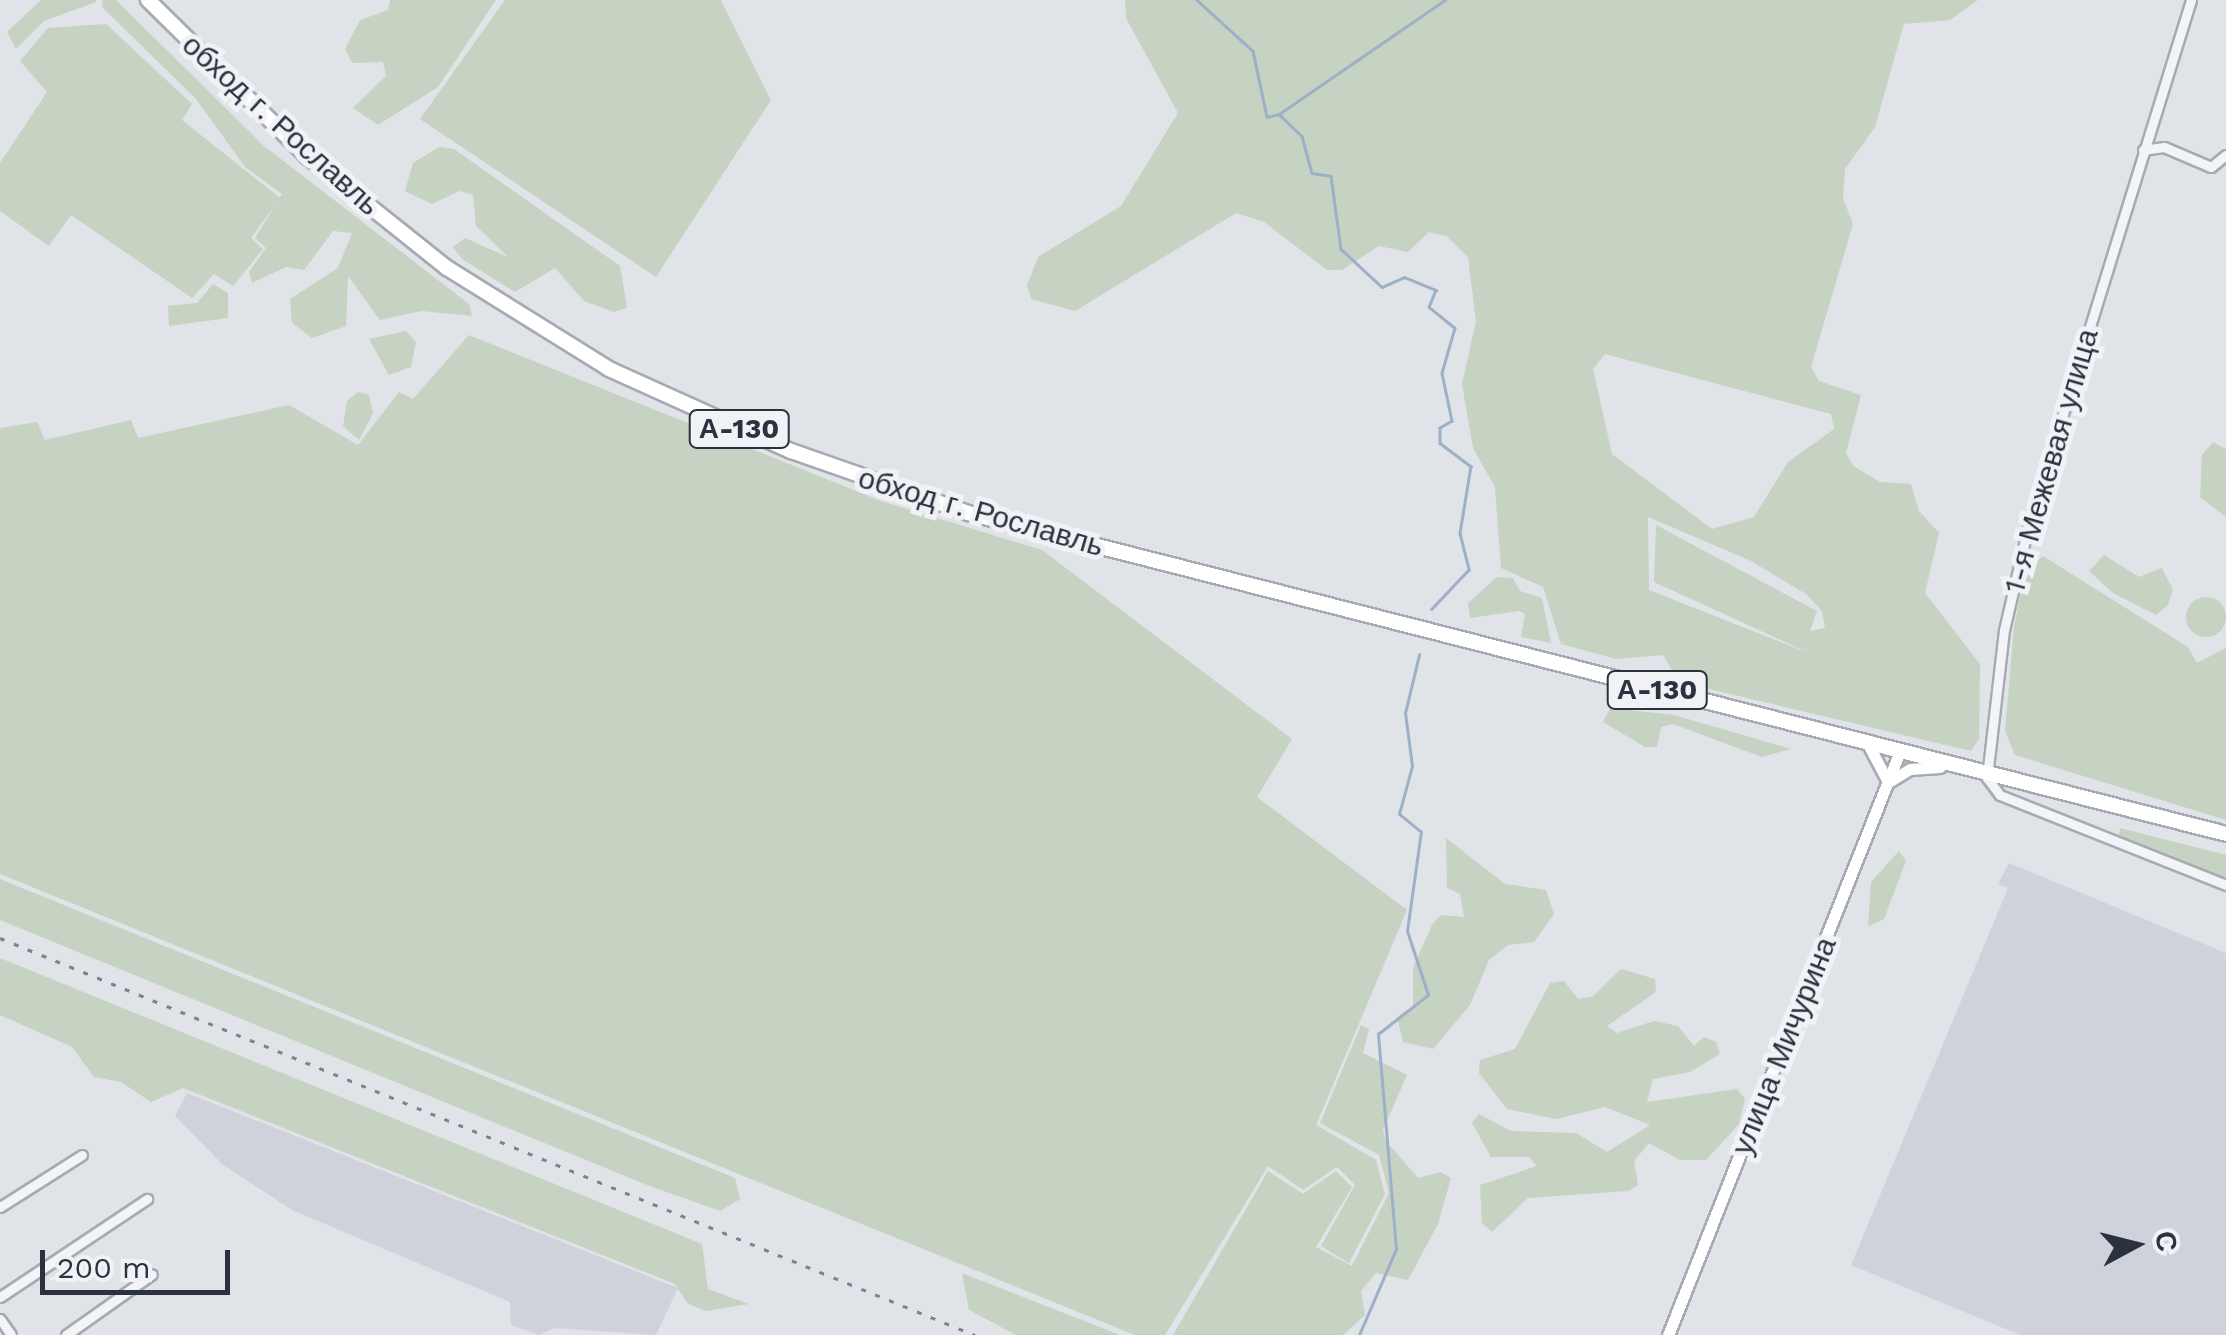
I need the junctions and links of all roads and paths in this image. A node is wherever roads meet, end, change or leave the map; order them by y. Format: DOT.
graph roads {
  1 [pos="148,0"];
  2 [pos="2191,0"];
  3 [pos="2144,150"];
  4 [pos="2226,154"];
  5 [pos="1870,748"];
  6 [pos="1898,756"];
  7 [pos="1940,767"];
  8 [pos="1988,778"];
  9 [pos="1887,784"];
  10 [pos="2226,834"];
  11 [pos="2226,885"];
  12 [pos="82,1154"];
  13 [pos="147,1199"];
  14 [pos="0,1208"];
  15 [pos="152,1274"];
  16 [pos="0,1297"];
  17 [pos="0,1320"];
  18 [pos="10,1335"];
  19 [pos="66,1335"];
  20 [pos="1668,1335"];
  1 -- 5 [label="highway, обход г. Рославль / А-130"];
  2 -- 3 [label="street, 1-я Межевая улица"];
  3 -- 4 [label="street"];
  3 -- 8 [label="street, 1-я Межевая улица"];
  5 -- 6 [label="highway, обход г. Рославль / А-130"];
  5 -- 9 [label="main road"];
  6 -- 7 [label="highway, обход г. Рославль / А-130"];
  6 -- 9 [label="main road, улица Мичурина"];
  7 -- 8 [label="highway, А-130"];
  7 -- 9 [label="main road"];
  8 -- 10 [label="highway, А-130"];
  8 -- 11 [label="street"];
  9 -- 20 [label="main road, улица Мичурина"];
  12 -- 14 [label="street"];
  13 -- 16 [label="street"];
  15 -- 19 [label="street"];
  17 -- 18 [label="street"];
}
